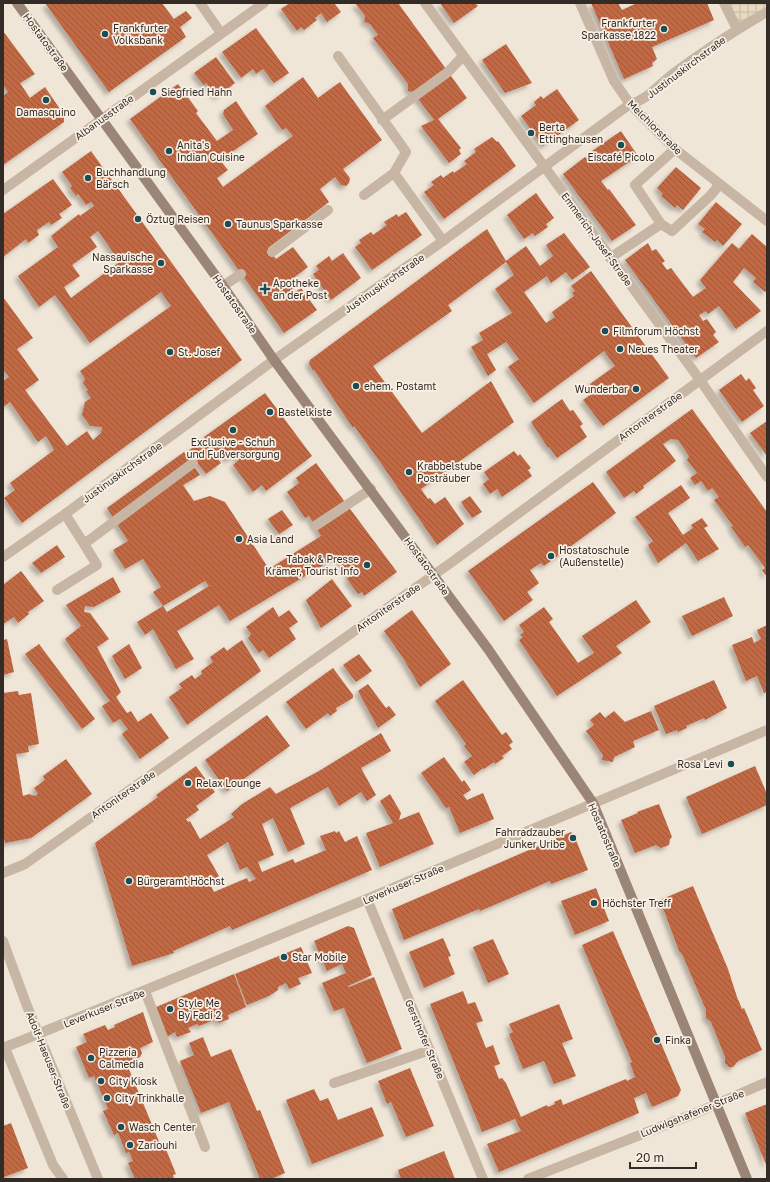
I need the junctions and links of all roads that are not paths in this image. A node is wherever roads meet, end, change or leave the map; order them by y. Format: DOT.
graph roads {
  1 [pos="17,3"];
  2 [pos="200,3"];
  3 [pos="264,3"];
  4 [pos="425,3"];
  5 [pos="580,3"];
  6 [pos="724,3"];
  7 [pos="767,12"];
  8 [pos="737,29"];
  9 [pos="222,33"];
  10 [pos="338,56"];
  11 [pos="463,56"];
  12 [pos="630,104"];
  13 [pos="101,118"];
  14 [pos="382,120"];
  15 [pos="675,149"];
  16 [pos="544,167"];
  17 [pos="394,173"];
  18 [pos="719,185"];
  19 [pos="3,190"];
  20 [pos="364,195"];
  21 [pos="328,210"];
  22 [pos="767,221"];
  23 [pos="661,224"];
  24 [pos="443,242"];
  25 [pos="272,252"];
  26 [pos="610,258"];
  27 [pos="241,274"];
  28 [pos="223,286"];
  29 [pos="767,331"];
  30 [pos="274,360"];
  31 [pos="700,380"];
  32 [pos="192,463"];
  33 [pos="767,477"];
  34 [pos="371,489"];
  35 [pos="65,514"];
  36 [pos="315,526"];
  37 [pos="84,544"];
  38 [pos="3,556"];
  39 [pos="434,574"];
  40 [pos="57,590"];
  41 [pos="767,730"];
  42 [pos="593,804"];
  43 [pos="3,873"];
  44 [pos="367,899"];
  45 [pos="3,941"];
  46 [pos="144,991"];
  47 [pos="38,1034"];
  48 [pos="4,1048"];
  49 [pos="430,1050"];
  50 [pos="767,1082"];
  51 [pos="334,1083"];
  52 [pos="716,1104"];
  53 [pos="205,1147"];
  54 [pos="63,1179"];
  55 [pos="98,1179"];
  56 [pos="483,1179"];
  57 [pos="528,1179"];
  58 [pos="748,1179"];
  1 -- 13 [label="street, Hostatostraße"];
  2 -- 9 [label="street"];
  3 -- 9 [label="street, Albanusstraße"];
  4 -- 11 [label="street, Emmerich-Josef-Straße"];
  5 -- 12 [label="street, Melchiorstraße"];
  6 -- 8 [label="street"];
  7 -- 8 [label="street, Justinuskirchstraße"];
  8 -- 12 [label="street, Justinuskirchstraße"];
  9 -- 13 [label="street, Albanusstraße"];
  10 -- 14 [label="street"];
  11 -- 14 [label="street"];
  11 -- 16 [label="street, Emmerich-Josef-Straße"];
  12 -- 15 [label="street, Melchiorstraße"];
  12 -- 16 [label="street, Justinuskirchstraße"];
  13 -- 19 [label="street, Albanusstraße"];
  13 -- 28 [label="street, Hostatostraße"];
  14 -- 17 [label="street"];
  15 -- 18 [label="street, Melchiorstraße"];
  15 -- 23 [label="street"];
  16 -- 24 [label="street, Justinuskirchstraße"];
  16 -- 26 [label="street, Emmerich-Josef-Straße"];
  17 -- 20 [label="street"];
  17 -- 24 [label="street"];
  18 -- 22 [label="street, Melchiorstraße"];
  18 -- 23 [label="street"];
  21 -- 25 [label="street"];
  23 -- 26 [label="street"];
  24 -- 30 [label="street, Justinuskirchstraße"];
  26 -- 31 [label="street, Emmerich-Josef-Straße"];
  27 -- 28 [label="street"];
  28 -- 30 [label="street, Hostatostraße"];
  29 -- 31 [label="street, Antoniterstraße"];
  30 -- 34 [label="street, Hostatostraße"];
  30 -- 35 [label="street, Justinuskirchstraße"];
  31 -- 33 [label="street, Emmerich-Josef-Straße"];
  31 -- 39 [label="street, Antoniterstraße"];
  32 -- 37 [label="street"];
  34 -- 36 [label="street"];
  34 -- 39 [label="street, Hostatostraße"];
  35 -- 37 [label="street"];
  35 -- 38 [label="street, Justinuskirchstraße"];
  37 -- 40 [label="street"];
  39 -- 42 [label="street, Hostatostraße"];
  39 -- 43 [label="street, Antoniterstraße"];
  41 -- 42 [label="street, Leverkuser Straße"];
  42 -- 44 [label="street, Leverkuser Straße"];
  42 -- 52 [label="street, Hostatostraße"];
  44 -- 46 [label="street, Leverkuser Straße"];
  44 -- 49 [label="street, Gersthofer Straße"];
  45 -- 47 [label="street, Adolf-Haeuser-Straße"];
  46 -- 47 [label="street, Leverkuser Straße"];
  46 -- 53 [label="street"];
  47 -- 48 [label="street, Leverkuser Straße"];
  47 -- 55 [label="street, Adolf-Haeuser-Straße"];
  48 -- 54 [label="street"];
  49 -- 51 [label="street"];
  49 -- 56 [label="street, Gersthofer Straße"];
  50 -- 52 [label="street, Ludwigshafener Straße"];
  52 -- 57 [label="street, Ludwigshafener Straße"];
  52 -- 58 [label="street, Hostatostraße"];
}
